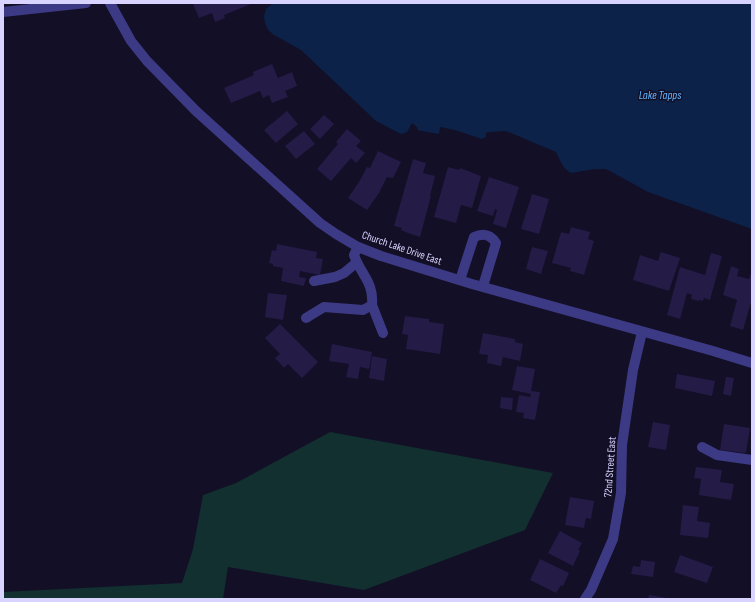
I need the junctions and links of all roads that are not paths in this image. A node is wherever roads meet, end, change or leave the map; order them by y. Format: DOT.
graph roads {
  1 [pos="86,3"];
  2 [pos="110,3"];
  3 [pos="3,12"];
  4 [pos="358,247"];
  5 [pos="356,263"];
  6 [pos="460,280"];
  7 [pos="314,281"];
  8 [pos="483,286"];
  9 [pos="372,305"];
  10 [pos="306,318"];
  11 [pos="642,332"];
  12 [pos="383,333"];
  13 [pos="752,363"];
  14 [pos="702,447"];
  15 [pos="752,460"];
  16 [pos="585,599"];
  1 -- 3 [label="street"];
  2 -- 4 [label="street, Church Lake Drive East"];
  4 -- 5 [label="street"];
  4 -- 6 [label="street, Church Lake Drive East"];
  5 -- 7 [label="street"];
  5 -- 9 [label="street"];
  6 -- 8 [label="street, Church Lake Drive East"];
  6 -- 8 [label="street"];
  8 -- 11 [label="street, Church Lake Drive East"];
  9 -- 10 [label="street"];
  9 -- 12 [label="street"];
  11 -- 13 [label="street, Church Lake Drive East"];
  11 -- 16 [label="street, 72nd Street East"];
  14 -- 15 [label="street"];
}
